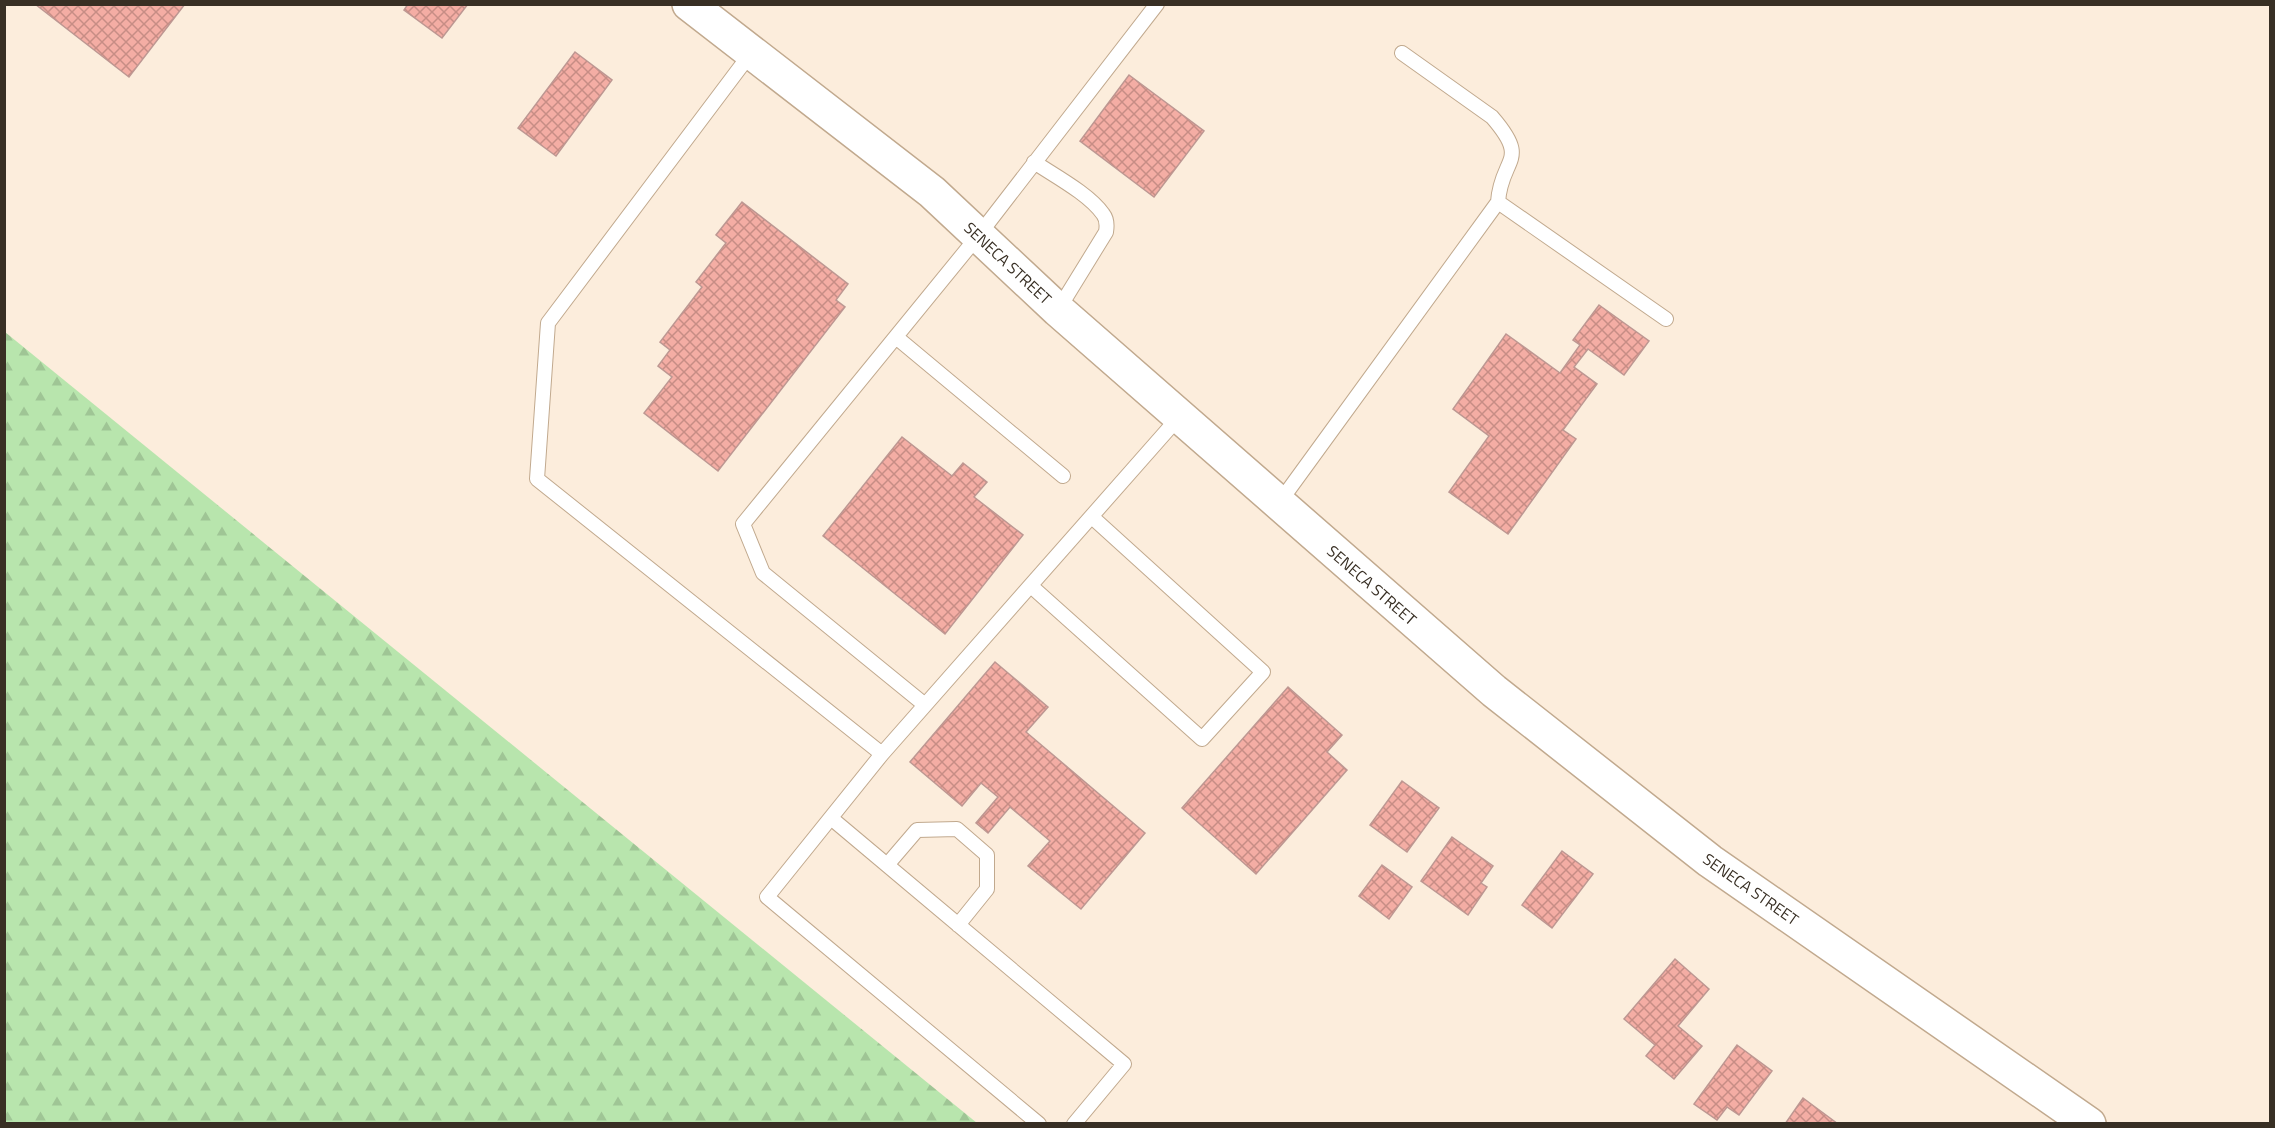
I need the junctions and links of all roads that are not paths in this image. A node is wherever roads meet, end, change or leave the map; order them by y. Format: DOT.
graph roads {
  1 [pos="689,4"];
  2 [pos="1157,4"];
  3 [pos="750,53"];
  4 [pos="1402,53"];
  5 [pos="1034,162"];
  6 [pos="1498,202"];
  7 [pos="978,236"];
  8 [pos="1058,310"];
  9 [pos="1666,319"];
  10 [pos="897,337"];
  11 [pos="1179,417"];
  12 [pos="1063,476"];
  13 [pos="1279,503"];
  14 [pos="1092,517"];
  15 [pos="1031,586"];
  16 [pos="925,705"];
  17 [pos="882,754"];
  18 [pos="831,818"];
  19 [pos="887,865"];
  20 [pos="958,925"];
  21 [pos="1039,1124"];
  22 [pos="1074,1124"];
  23 [pos="2089,1124"];
  1 -- 3 [label="street, SENECA STREET"];
  2 -- 5 [label="lane"];
  3 -- 7 [label="street, SENECA STREET"];
  3 -- 17 [label="lane"];
  4 -- 6 [label="lane"];
  5 -- 7 [label="lane"];
  5 -- 8 [label="lane"];
  6 -- 9 [label="lane"];
  6 -- 13 [label="lane"];
  7 -- 8 [label="street, SENECA STREET"];
  7 -- 10 [label="lane"];
  8 -- 11 [label="street, SENECA STREET"];
  10 -- 12 [label="lane"];
  10 -- 16 [label="lane"];
  11 -- 13 [label="street, SENECA STREET"];
  11 -- 14 [label="lane"];
  13 -- 23 [label="street, SENECA STREET"];
  14 -- 15 [label="lane"];
  14 -- 15 [label="lane"];
  15 -- 16 [label="lane"];
  16 -- 17 [label="lane"];
  17 -- 18 [label="lane"];
  18 -- 19 [label="lane"];
  18 -- 21 [label="lane"];
  19 -- 20 [label="lane"];
  19 -- 20 [label="lane"];
  20 -- 22 [label="lane"];
}
